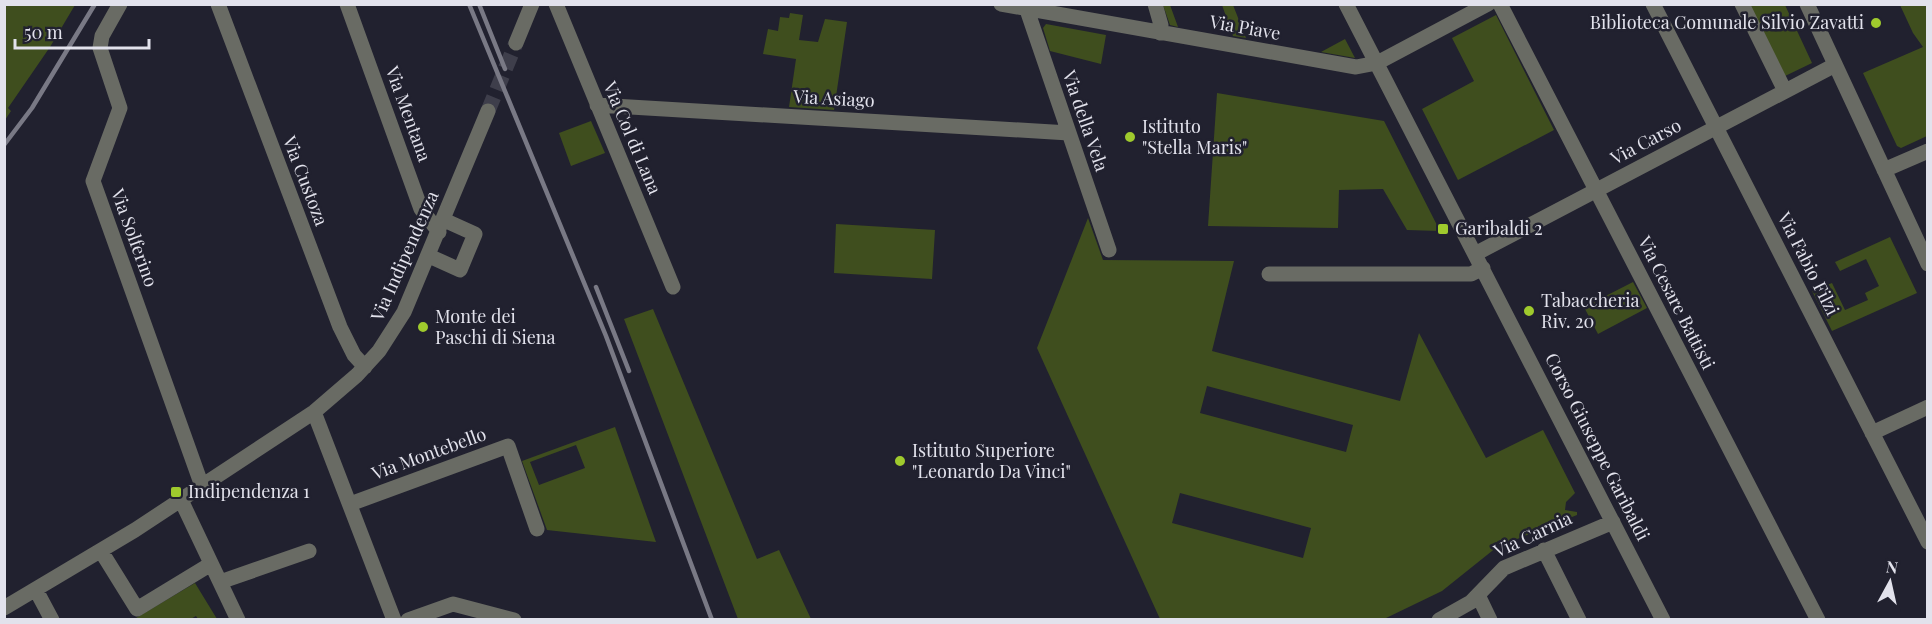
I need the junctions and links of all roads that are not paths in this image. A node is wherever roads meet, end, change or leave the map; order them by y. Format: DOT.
graph roads {
  1 [pos="120,4"];
  2 [pos="218,4"];
  3 [pos="347,4"];
  4 [pos="532,4"];
  5 [pos="556,4"];
  6 [pos="1001,4"];
  7 [pos="1155,4"];
  8 [pos="1346,4"];
  9 [pos="1488,4"];
  10 [pos="1500,4"];
  11 [pos="1653,4"];
  12 [pos="1742,4"];
  13 [pos="1807,4"];
  14 [pos="1026,7"];
  15 [pos="1160,33"];
  16 [pos="516,43"];
  17 [pos="1377,63"];
  18 [pos="1835,65"];
  19 [pos="1785,91"];
  20 [pos="597,105"];
  21 [pos="488,111"];
  22 [pos="1716,128"];
  23 [pos="1069,133"];
  24 [pos="1928,151"];
  25 [pos="1884,170"];
  26 [pos="1596,191"];
  27 [pos="441,226"];
  28 [pos="1109,250"];
  29 [pos="1475,254"];
  30 [pos="429,256"];
  31 [pos="1928,264"];
  32 [pos="1483,268"];
  33 [pos="1269,274"];
  34 [pos="673,286"];
  35 [pos="365,367"];
  36 [pos="1928,407"];
  37 [pos="314,412"];
  38 [pos="1872,433"];
  39 [pos="202,486"];
  40 [pos="181,500"];
  41 [pos="350,504"];
  42 [pos="1613,522"];
  43 [pos="537,529"];
  44 [pos="1928,542"];
  45 [pos="1544,550"];
  46 [pos="101,551"];
  47 [pos="309,551"];
  48 [pos="211,564"];
  49 [pos="220,582"];
  50 [pos="36,590"];
  51 [pos="1478,595"];
  52 [pos="4,608"];
  53 [pos="1465,614"];
  54 [pos="52,620"];
  55 [pos="238,620"];
  56 [pos="394,620"];
  57 [pos="408,620"];
  58 [pos="514,620"];
  59 [pos="1439,620"];
  60 [pos="1490,620"];
  61 [pos="1579,620"];
  62 [pos="1664,620"];
  63 [pos="1818,620"];
  1 -- 39 [label="street, Via Solferino"];
  2 -- 35 [label="street, Via Custoza"];
  3 -- 27 [label="street, Via Mentana"];
  4 -- 16 [label="street"];
  5 -- 20 [label="street, Via Col di Lana"];
  6 -- 14 [label="street, Via Piave"];
  7 -- 15 [label="street"];
  8 -- 17 [label="street, Corso Giuseppe Garibaldi"];
  9 -- 17 [label="street"];
  10 -- 26 [label="street, Via Cesare Battisti"];
  11 -- 22 [label="street, Via Fabio Filzi"];
  12 -- 19 [label="street"];
  13 -- 18 [label="street"];
  14 -- 15 [label="street, Via Piave"];
  14 -- 23 [label="street, Via della Vela"];
  15 -- 17 [label="street, Via Piave"];
  17 -- 29 [label="street, Corso Giuseppe Garibaldi"];
  18 -- 19 [label="street, Via Carso"];
  18 -- 25 [label="street"];
  19 -- 22 [label="street, Via Carso"];
  20 -- 23 [label="street, Via Asiago"];
  20 -- 34 [label="street, Via Col di Lana"];
  21 -- 27 [label="street, Via Indipendenza"];
  22 -- 26 [label="street, Via Carso"];
  22 -- 38 [label="street, Via Fabio Filzi"];
  23 -- 28 [label="street, Via della Vela"];
  24 -- 25 [label="street"];
  25 -- 31 [label="street"];
  26 -- 29 [label="street, Via Carso"];
  26 -- 63 [label="street, Via Cesare Battisti"];
  27 -- 30 [label="street, Via Indipendenza"];
  27 -- 30 [label="street"];
  29 -- 32 [label="street, Corso Giuseppe Garibaldi"];
  30 -- 35 [label="street, Via Indipendenza"];
  32 -- 33 [label="street"];
  32 -- 42 [label="street, Corso Giuseppe Garibaldi"];
  35 -- 37 [label="street, Via Indipendenza"];
  36 -- 38 [label="street"];
  37 -- 39 [label="street, Via Indipendenza"];
  37 -- 41 [label="street"];
  38 -- 44 [label="street, Via Fabio Filzi"];
  39 -- 40 [label="street, Via Indipendenza"];
  40 -- 46 [label="street, Via Indipendenza"];
  40 -- 48 [label="street"];
  41 -- 43 [label="street, Via Montebello"];
  41 -- 56 [label="street"];
  42 -- 45 [label="street, Via Carnia"];
  42 -- 62 [label="street, Corso Giuseppe Garibaldi"];
  45 -- 51 [label="street, Via Carnia"];
  45 -- 61 [label="street"];
  46 -- 48 [label="street"];
  46 -- 50 [label="street, Via Indipendenza"];
  47 -- 49 [label="street"];
  48 -- 49 [label="street"];
  49 -- 55 [label="street"];
  50 -- 52 [label="street, Via Indipendenza"];
  50 -- 54 [label="street"];
  51 -- 53 [label="street, Via Carnia"];
  51 -- 60 [label="street"];
  53 -- 59 [label="street, Via Carnia"];
  57 -- 58 [label="street"];
}
